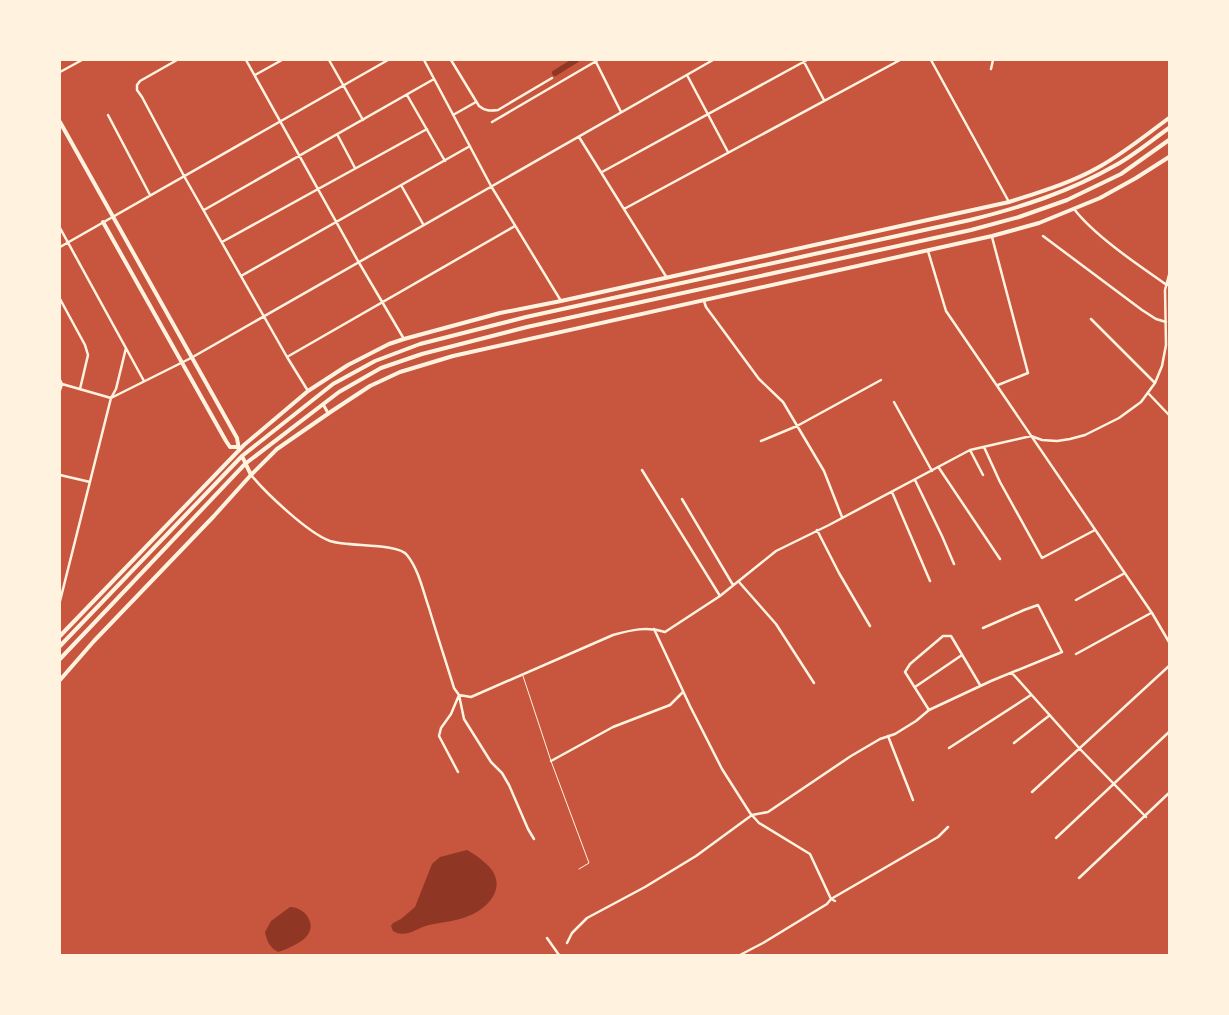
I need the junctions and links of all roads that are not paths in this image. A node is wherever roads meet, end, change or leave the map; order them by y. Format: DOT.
graph roads {
  1 [pos="82,60"];
  2 [pos="177,60"];
  3 [pos="246,60"];
  4 [pos="282,60"];
  5 [pos="329,60"];
  6 [pos="388,60"];
  7 [pos="424,60"];
  8 [pos="451,60"];
  9 [pos="596,60"];
  10 [pos="713,60"];
  11 [pos="900,60"];
  12 [pos="931,60"];
  13 [pos="993,60"];
  14 [pos="804,61"];
  15 [pos="991,69"];
  16 [pos="60,72"];
  17 [pos="255,75"];
  18 [pos="687,75"];
  19 [pos="552,78"];
  20 [pos="434,79"];
  21 [pos="343,86"];
  22 [pos="408,95"];
  23 [pos="824,100"];
  24 [pos="476,102"];
  25 [pos="621,112"];
  26 [pos="453,114"];
  27 [pos="708,114"];
  28 [pos="108,115"];
  29 [pos="1169,118"];
  30 [pos="363,120"];
  31 [pos="60,122"];
  32 [pos="280,122"];
  33 [pos="492,122"];
  34 [pos="1169,128"];
  35 [pos="427,129"];
  36 [pos="337,134"];
  37 [pos="579,137"];
  38 [pos="1169,140"];
  39 [pos="470,146"];
  40 [pos="728,152"];
  41 [pos="300,155"];
  42 [pos="1169,157"];
  43 [pos="445,161"];
  44 [pos="355,168"];
  45 [pos="602,172"];
  46 [pos="184,176"];
  47 [pos="401,185"];
  48 [pos="491,186"];
  49 [pos="318,188"];
  50 [pos="150,195"];
  51 [pos="1009,202"];
  52 [pos="624,208"];
  53 [pos="1074,209"];
  54 [pos="204,210"];
  55 [pos="112,217"];
  56 [pos="103,222"];
  57 [pos="337,222"];
  58 [pos="423,224"];
  59 [pos="515,226"];
  60 [pos="60,228"];
  61 [pos="992,236"];
  62 [pos="1044,236"];
  63 [pos="68,242"];
  64 [pos="222,242"];
  65 [pos="60,246"];
  66 [pos="928,251"];
  67 [pos="358,261"];
  68 [pos="701,270"];
  69 [pos="1169,275"];
  70 [pos="241,276"];
  71 [pos="667,278"];
  72 [pos="702,279"];
  73 [pos="671,285"];
  74 [pos="1167,285"];
  75 [pos="680,294"];
  76 [pos="60,299"];
  77 [pos="703,300"];
  78 [pos="562,301"];
  79 [pos="381,302"];
  80 [pos="682,304"];
  81 [pos="564,309"];
  82 [pos="263,316"];
  83 [pos="1091,319"];
  84 [pos="1166,322"];
  85 [pos="404,339"];
  86 [pos="126,348"];
  87 [pos="287,357"];
  88 [pos="191,358"];
  89 [pos="182,362"];
  90 [pos="364,378"];
  91 [pos="881,380"];
  92 [pos="144,381"];
  93 [pos="61,382"];
  94 [pos="1155,383"];
  95 [pos="998,385"];
  96 [pos="370,386"];
  97 [pos="80,389"];
  98 [pos="60,390"];
  99 [pos="308,391"];
  100 [pos="1148,393"];
  101 [pos="112,398"];
  102 [pos="894,402"];
  103 [pos="323,404"];
  104 [pos="328,413"];
  105 [pos="1169,415"];
  106 [pos="797,426"];
  107 [pos="290,428"];
  108 [pos="299,434"];
  109 [pos="1031,436"];
  110 [pos="761,441"];
  111 [pos="984,447"];
  112 [pos="238,448"];
  113 [pos="970,450"];
  114 [pos="242,457"];
  115 [pos="245,464"];
  116 [pos="939,468"];
  117 [pos="642,470"];
  118 [pos="932,471"];
  119 [pos="60,475"];
  120 [pos="251,475"];
  121 [pos="983,475"];
  122 [pos="915,480"];
  123 [pos="90,482"];
  124 [pos="892,492"];
  125 [pos="682,500"];
  126 [pos="843,518"];
  127 [pos="817,530"];
  128 [pos="1095,530"];
  129 [pos="1000,559"];
  130 [pos="954,564"];
  131 [pos="1125,573"];
  132 [pos="930,581"];
  133 [pos="739,582"];
  134 [pos="733,585"];
  135 [pos="720,596"];
  136 [pos="1076,600"];
  137 [pos="60,601"];
  138 [pos="1152,613"];
  139 [pos="870,626"];
  140 [pos="983,628"];
  141 [pos="654,629"];
  142 [pos="60,636"];
  143 [pos="1169,642"];
  144 [pos="60,646"];
  145 [pos="1076,654"];
  146 [pos="962,655"];
  147 [pos="60,659"];
  148 [pos="1169,666"];
  149 [pos="1012,673"];
  150 [pos="522,676"];
  151 [pos="60,680"];
  152 [pos="814,682"];
  153 [pos="980,685"];
  154 [pos="914,687"];
  155 [pos="683,692"];
  156 [pos="459,695"];
  157 [pos="1031,695"];
  158 [pos="929,710"];
  159 [pos="1050,715"];
  160 [pos="1169,732"];
  161 [pos="888,736"];
  162 [pos="1014,743"];
  163 [pos="948,748"];
  164 [pos="1079,748"];
  165 [pos="551,762"];
  166 [pos="458,772"];
  167 [pos="1114,783"];
  168 [pos="1032,792"];
  169 [pos="1169,793"];
  170 [pos="913,800"];
  171 [pos="752,815"];
  172 [pos="1146,817"];
  173 [pos="948,827"];
  174 [pos="1056,838"];
  175 [pos="534,840"];
  176 [pos="579,869"];
  177 [pos="1079,878"];
  178 [pos="833,900"];
  179 [pos="547,938"];
  180 [pos="566,943"];
  181 [pos="559,955"];
  182 [pos="740,955"];
  1 -- 16 [label="street"];
  2 -- 46 [label="street"];
  3 -- 17 [label="street"];
  4 -- 17 [label="street"];
  5 -- 21 [label="street"];
  6 -- 21 [label="street"];
  7 -- 20 [label="street"];
  8 -- 24 [label="street"];
  9 -- 25 [label="street"];
  9 -- 33 [label="street"];
  10 -- 18 [label="street"];
  11 -- 23 [label="street"];
  12 -- 51 [label="street"];
  13 -- 15 [label="street"];
  14 -- 23 [label="street"];
  14 -- 27 [label="street"];
  17 -- 32 [label="street"];
  18 -- 25 [label="street"];
  18 -- 27 [label="street"];
  19 -- 24 [label="street"];
  20 -- 22 [label="street"];
  20 -- 26 [label="street"];
  21 -- 30 [label="street"];
  21 -- 32 [label="street"];
  22 -- 30 [label="street"];
  22 -- 35 [label="street"];
  23 -- 40 [label="street"];
  24 -- 26 [label="street"];
  25 -- 37 [label="street"];
  26 -- 39 [label="street"];
  27 -- 40 [label="street"];
  27 -- 45 [label="street"];
  28 -- 50 [label="street"];
  29 -- 51 [label="main road"];
  30 -- 36 [label="street"];
  31 -- 55 [label="main road"];
  32 -- 41 [label="street"];
  32 -- 46 [label="street"];
  34 -- 72 [label="main road"];
  35 -- 43 [label="street"];
  35 -- 44 [label="street"];
  36 -- 41 [label="street"];
  36 -- 44 [label="street"];
  37 -- 45 [label="street"];
  37 -- 48 [label="street"];
  38 -- 75 [label="main road"];
  39 -- 43 [label="street"];
  39 -- 48 [label="street"];
  40 -- 52 [label="street"];
  41 -- 49 [label="street"];
  41 -- 54 [label="street"];
  42 -- 53 [label="main road"];
  43 -- 47 [label="street"];
  44 -- 49 [label="street"];
  45 -- 52 [label="street"];
  46 -- 50 [label="street"];
  46 -- 54 [label="street"];
  47 -- 57 [label="street"];
  47 -- 58 [label="street"];
  48 -- 58 [label="street"];
  48 -- 59 [label="street"];
  49 -- 57 [label="street"];
  49 -- 64 [label="street"];
  50 -- 55 [label="street"];
  51 -- 68 [label="main road"];
  52 -- 71 [label="street"];
  53 -- 61 [label="main road"];
  53 -- 74 [label="street"];
  54 -- 64 [label="street"];
  55 -- 56 [label="street"];
  55 -- 88 [label="main road"];
  56 -- 63 [label="street"];
  56 -- 89 [label="main road"];
  57 -- 67 [label="street"];
  57 -- 70 [label="street"];
  58 -- 67 [label="street"];
  59 -- 78 [label="street"];
  59 -- 79 [label="street"];
  60 -- 63 [label="street"];
  61 -- 66 [label="main road"];
  61 -- 95 [label="street"];
  62 -- 84 [label="street"];
  63 -- 65 [label="street"];
  63 -- 86 [label="street"];
  64 -- 70 [label="street"];
  66 -- 77 [label="main road"];
  66 -- 95 [label="street"];
  67 -- 79 [label="street"];
  67 -- 82 [label="street"];
  68 -- 71 [label="main road"];
  68 -- 72 [label="main road"];
  69 -- 74 [label="street"];
  70 -- 82 [label="street"];
  71 -- 73 [label="main road"];
  71 -- 78 [label="main road"];
  72 -- 73 [label="main road"];
  73 -- 81 [label="main road"];
  74 -- 84 [label="street"];
  75 -- 80 [label="main road"];
  75 -- 90 [label="main road"];
  76 -- 97 [label="street"];
  77 -- 80 [label="main road"];
  77 -- 106 [label="street"];
  78 -- 81 [label="street"];
  78 -- 85 [label="main road"];
  79 -- 85 [label="street"];
  79 -- 87 [label="street"];
  80 -- 96 [label="main road"];
  81 -- 114 [label="main road"];
  82 -- 87 [label="street"];
  82 -- 88 [label="street"];
  83 -- 94 [label="street"];
  84 -- 94 [label="street"];
  85 -- 99 [label="main road"];
  86 -- 92 [label="street"];
  86 -- 101 [label="street"];
  87 -- 99 [label="street"];
  88 -- 89 [label="street"];
  88 -- 112 [label="main road"];
  89 -- 92 [label="street"];
  89 -- 112 [label="main road"];
  90 -- 96 [label="main road"];
  90 -- 103 [label="main road"];
  91 -- 106 [label="street"];
  92 -- 101 [label="street"];
  93 -- 97 [label="street"];
  93 -- 98 [label="street"];
  94 -- 100 [label="street"];
  95 -- 109 [label="street"];
  96 -- 104 [label="main road"];
  97 -- 101 [label="street"];
  99 -- 112 [label="main road"];
  100 -- 105 [label="street"];
  100 -- 109 [label="street"];
  101 -- 123 [label="street"];
  102 -- 118 [label="street"];
  103 -- 104 [label="street"];
  103 -- 107 [label="main road"];
  104 -- 108 [label="main road"];
  106 -- 110 [label="street"];
  106 -- 126 [label="street"];
  107 -- 108 [label="street"];
  107 -- 115 [label="main road"];
  108 -- 120 [label="main road"];
  109 -- 111 [label="street"];
  109 -- 128 [label="street"];
  111 -- 113 [label="street"];
  111 -- 128 [label="street"];
  112 -- 114 [label="main road"];
  112 -- 142 [label="main road"];
  113 -- 116 [label="street"];
  113 -- 121 [label="street"];
  114 -- 115 [label="main road"];
  114 -- 144 [label="main road"];
  115 -- 120 [label="main road"];
  115 -- 147 [label="main road"];
  116 -- 118 [label="street"];
  116 -- 129 [label="street"];
  117 -- 135 [label="street"];
  118 -- 122 [label="street"];
  119 -- 123 [label="street"];
  120 -- 151 [label="main road"];
  120 -- 156 [label="street"];
  122 -- 124 [label="street"];
  122 -- 130 [label="street"];
  123 -- 137 [label="street"];
  124 -- 126 [label="street"];
  124 -- 132 [label="street"];
  125 -- 134 [label="street"];
  126 -- 127 [label="street"];
  127 -- 133 [label="street"];
  127 -- 139 [label="street"];
  128 -- 131 [label="street"];
  131 -- 136 [label="street"];
  131 -- 138 [label="street"];
  133 -- 134 [label="street"];
  133 -- 152 [label="street"];
  134 -- 135 [label="street"];
  135 -- 141 [label="street"];
  138 -- 143 [label="street"];
  138 -- 145 [label="street"];
  140 -- 149 [label="street"];
  141 -- 150 [label="street"];
  141 -- 155 [label="street"];
  146 -- 153 [label="street"];
  146 -- 154 [label="street"];
  146 -- 154 [label="street"];
  148 -- 164 [label="street"];
  149 -- 153 [label="street"];
  149 -- 157 [label="street"];
  150 -- 156 [label="street"];
  150 -- 165 [label="lane"];
  153 -- 158 [label="street"];
  154 -- 158 [label="street"];
  155 -- 165 [label="street"];
  155 -- 171 [label="street"];
  156 -- 166 [label="street"];
  156 -- 175 [label="street"];
  157 -- 159 [label="street"];
  157 -- 163 [label="street"];
  158 -- 161 [label="street"];
  159 -- 162 [label="street"];
  159 -- 164 [label="street"];
  160 -- 167 [label="street"];
  161 -- 170 [label="street"];
  161 -- 171 [label="street"];
  164 -- 167 [label="street"];
  164 -- 168 [label="street"];
  165 -- 176 [label="lane"];
  167 -- 172 [label="street"];
  167 -- 174 [label="street"];
  169 -- 172 [label="street"];
  171 -- 178 [label="street"];
  171 -- 180 [label="street"];
  172 -- 177 [label="street"];
  173 -- 178 [label="street"];
  178 -- 182 [label="street"];
  179 -- 181 [label="street"];
}
